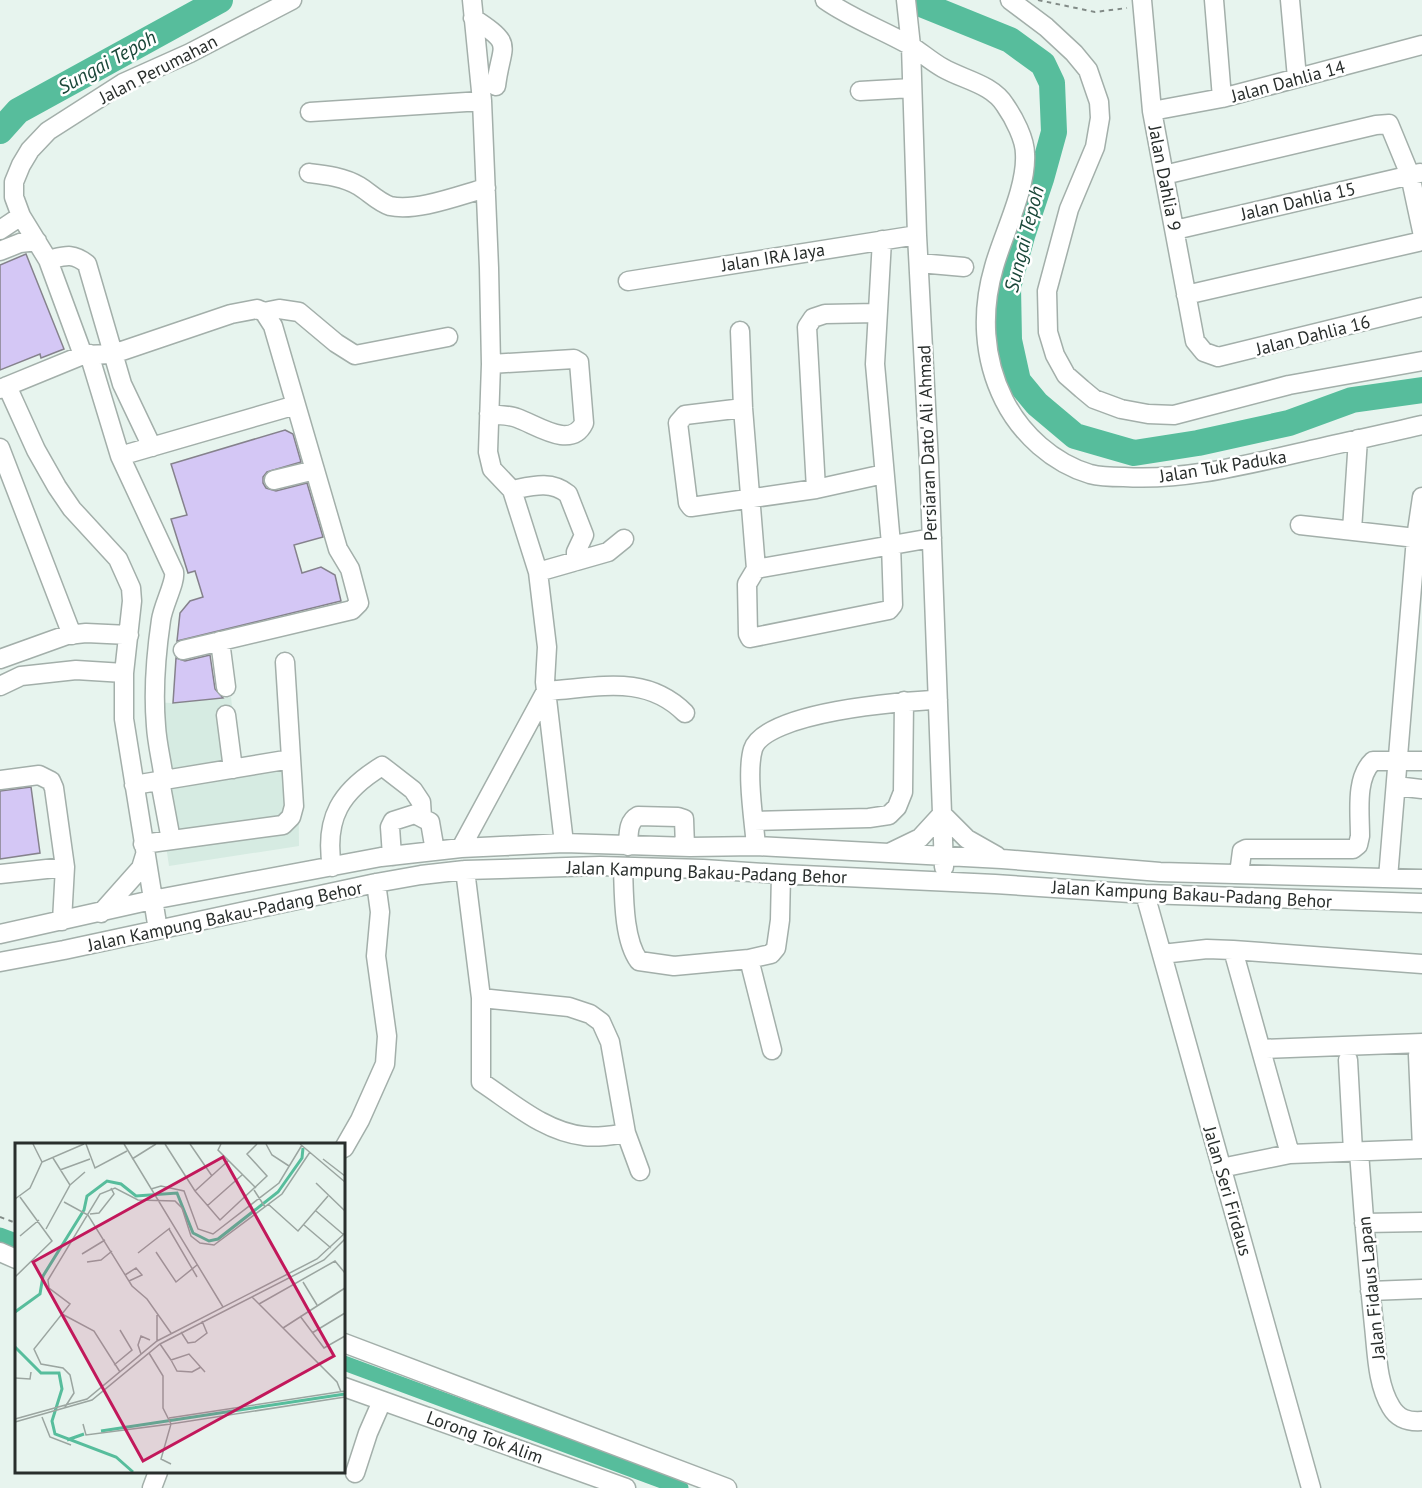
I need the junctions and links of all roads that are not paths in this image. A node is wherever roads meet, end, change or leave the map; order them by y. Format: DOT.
graph roads {
  1 [pos="292,0"];
  2 [pos="472,0"];
  3 [pos="825,0"];
  4 [pos="906,0"];
  5 [pos="1010,0"];
  6 [pos="1214,0"];
  7 [pos="1290,0"];
  8 [pos="1142,3"];
  9 [pos="473,18"];
  10 [pos="910,38"];
  11 [pos="1422,45"];
  12 [pos="1297,78"];
  13 [pos="496,86"];
  14 [pos="912,88"];
  15 [pos="860,91"];
  16 [pos="1222,98"];
  17 [pos="482,101"];
  18 [pos="1152,111"];
  19 [pos="310,112"];
  20 [pos="309,173"];
  21 [pos="1416,174"];
  22 [pos="1164,175"];
  23 [pos="486,188"];
  24 [pos="21,216"];
  25 [pos="0,230"];
  26 [pos="1175,230"];
  27 [pos="1422,231"];
  28 [pos="917,235"];
  29 [pos="1422,237"];
  30 [pos="882,240"];
  31 [pos="37,241"];
  32 [pos="0,251"];
  33 [pos="48,260"];
  34 [pos="919,263"];
  35 [pos="964,267"];
  36 [pos="628,281"];
  37 [pos="1186,295"];
  38 [pos="1422,307"];
  39 [pos="264,312"];
  40 [pos="877,313"];
  41 [pos="740,331"];
  42 [pos="448,337"];
  43 [pos="1204,352"];
  44 [pos="86,354"];
  45 [pos="113,354"];
  46 [pos="1422,361"];
  47 [pos="491,364"];
  48 [pos="3,387"];
  49 [pos="296,405"];
  50 [pos="743,408"];
  51 [pos="489,414"];
  52 [pos="1422,425"];
  53 [pos="1358,439"];
  54 [pos="152,447"];
  55 [pos="0,448"];
  56 [pos="120,456"];
  57 [pos="315,470"];
  58 [pos="884,474"];
  59 [pos="274,480"];
  60 [pos="816,489"];
  61 [pos="512,490"];
  62 [pos="1422,497"];
  63 [pos="750,499"];
  64 [pos="1300,525"];
  65 [pos="1352,531"];
  66 [pos="932,538"];
  67 [pos="1416,538"];
  68 [pos="624,539"];
  69 [pos="891,544"];
  70 [pos="576,561"];
  71 [pos="756,569"];
  72 [pos="538,572"];
  73 [pos="165,600"];
  74 [pos="132,601"];
  75 [pos="72,635"];
  76 [pos="129,635"];
  77 [pos="220,641"];
  78 [pos="157,656"];
  79 [pos="0,659"];
  80 [pos="285,662"];
  81 [pos="124,673"];
  82 [pos="1414,685"];
  83 [pos="0,686"];
  84 [pos="226,687"];
  85 [pos="546,691"];
  86 [pos="938,700"];
  87 [pos="904,701"];
  88 [pos="685,713"];
  89 [pos="226,715"];
  90 [pos="291,759"];
  91 [pos="1398,760"];
  92 [pos="1422,761"];
  93 [pos="232,768"];
  94 [pos="0,780"];
  95 [pos="162,781"];
  96 [pos="134,785"];
  97 [pos="1396,786"];
  98 [pos="1422,789"];
  99 [pos="942,814"];
  100 [pos="422,816"];
  101 [pos="754,821"];
  102 [pos="171,840"];
  103 [pos="564,843"];
  104 [pos="628,846"];
  105 [pos="756,846"];
  106 [pos="685,847"];
  107 [pos="461,848"];
  108 [pos="144,849"];
  109 [pos="435,851"];
  110 [pos="886,854"];
  111 [pos="392,856"];
  112 [pos="944,856"];
  113 [pos="1002,859"];
  114 [pos="65,867"];
  115 [pos="332,867"];
  116 [pos="623,867"];
  117 [pos="465,870"];
  118 [pos="0,874"];
  119 [pos="781,874"];
  120 [pos="1239,874"];
  121 [pos="1388,878"];
  122 [pos="1422,879"];
  123 [pos="945,882"];
  124 [pos="376,884"];
  125 [pos="1145,894"];
  126 [pos="152,900"];
  127 [pos="1422,903"];
  128 [pos="101,913"];
  129 [pos="62,921"];
  130 [pos="158,930"];
  131 [pos="0,934"];
  132 [pos="1233,950"];
  133 [pos="1162,954"];
  134 [pos="749,958"];
  135 [pos="0,962"];
  136 [pos="1422,964"];
  137 [pos="481,998"];
  138 [pos="1261,1049"];
  139 [pos="1420,1049"];
  140 [pos="772,1050"];
  141 [pos="1348,1060"];
  142 [pos="626,1133"];
  143 [pos="345,1146"];
  144 [pos="1422,1148"];
  145 [pos="1356,1151"];
  146 [pos="1290,1154"];
  147 [pos="1221,1168"];
  148 [pos="640,1172"];
  149 [pos="1422,1222"];
  150 [pos="1364,1223"];
  151 [pos="0,1252"];
  152 [pos="15,1258"];
  153 [pos="1422,1289"];
  154 [pos="1370,1291"];
  155 [pos="345,1343"];
  156 [pos="345,1387"];
  157 [pos="382,1401"];
  158 [pos="1422,1421"];
  159 [pos="355,1473"];
  160 [pos="626,1488"];
  161 [pos="727,1488"];
  162 [pos="1311,1488"];
  1 -- 24 [label="street, Jalan Perumahan"];
  2 -- 9 [label="street"];
  3 -- 10 [label="street"];
  4 -- 10 [label="street, Persiaran Dato' Ali Ahmad"];
  5 -- 46 [label="street"];
  6 -- 16 [label="street"];
  7 -- 12 [label="street"];
  8 -- 18 [label="street, Jalan Dahlia 9"];
  9 -- 13 [label="street"];
  9 -- 17 [label="street"];
  10 -- 14 [label="street, Persiaran Dato' Ali Ahmad"];
  10 -- 53 [label="street, Jalan Tuk Paduka"];
  11 -- 12 [label="street, Jalan Dahlia 14"];
  12 -- 16 [label="street, Jalan Dahlia 14"];
  14 -- 15 [label="street"];
  14 -- 28 [label="street, Persiaran Dato' Ali Ahmad"];
  16 -- 18 [label="street, Jalan Dahlia 14"];
  17 -- 19 [label="street"];
  17 -- 23 [label="street"];
  18 -- 22 [label="street, Jalan Dahlia 9"];
  20 -- 23 [label="street"];
  21 -- 22 [label="street"];
  21 -- 26 [label="street, Jalan Dahlia 15"];
  21 -- 27 [label="street"];
  22 -- 26 [label="street, Jalan Dahlia 9"];
  23 -- 47 [label="street"];
  24 -- 25 [label="street"];
  24 -- 31 [label="street, Jalan Perumahan"];
  26 -- 37 [label="street, Jalan Dahlia 9"];
  28 -- 30 [label="street, Jalan IRA Jaya"];
  28 -- 34 [label="street, Persiaran Dato' Ali Ahmad"];
  29 -- 37 [label="street"];
  30 -- 36 [label="street, Jalan IRA Jaya"];
  30 -- 40 [label="street"];
  31 -- 32 [label="street"];
  31 -- 33 [label="street, Jalan Perumahan"];
  33 -- 44 [label="street, Jalan Perumahan"];
  33 -- 45 [label="street"];
  34 -- 35 [label="street"];
  34 -- 66 [label="street, Persiaran Dato' Ali Ahmad"];
  37 -- 43 [label="street, Jalan Dahlia 9"];
  38 -- 43 [label="street, Jalan Dahlia 16"];
  39 -- 42 [label="street"];
  39 -- 45 [label="street"];
  39 -- 49 [label="street"];
  40 -- 58 [label="street"];
  40 -- 60 [label="street"];
  41 -- 50 [label="street"];
  44 -- 45 [label="street"];
  44 -- 48 [label="street"];
  44 -- 56 [label="street, Jalan Perumahan"];
  45 -- 54 [label="street"];
  47 -- 51 [label="street"];
  47 -- 51 [label="street"];
  48 -- 74 [label="street"];
  49 -- 54 [label="street"];
  49 -- 57 [label="street"];
  50 -- 63 [label="street"];
  50 -- 63 [label="street"];
  51 -- 61 [label="street"];
  52 -- 53 [label="street, Jalan Tuk Paduka"];
  53 -- 65 [label="street"];
  54 -- 56 [label="street"];
  55 -- 75 [label="street"];
  56 -- 73 [label="street, Jalan Perumahan"];
  57 -- 59 [label="street"];
  57 -- 77 [label="street"];
  58 -- 60 [label="street"];
  58 -- 69 [label="street"];
  60 -- 63 [label="street"];
  61 -- 70 [label="street"];
  61 -- 72 [label="street"];
  62 -- 67 [label="street"];
  63 -- 71 [label="street"];
  64 -- 65 [label="street"];
  65 -- 67 [label="street"];
  66 -- 69 [label="street"];
  66 -- 86 [label="street, Persiaran Dato' Ali Ahmad"];
  67 -- 82 [label="street"];
  68 -- 70 [label="street"];
  69 -- 71 [label="street"];
  69 -- 71 [label="street"];
  70 -- 72 [label="street"];
  72 -- 85 [label="street"];
  73 -- 74 [label="street"];
  73 -- 78 [label="street, Jalan Perumahan"];
  74 -- 76 [label="street"];
  75 -- 76 [label="street"];
  75 -- 79 [label="street"];
  76 -- 81 [label="street"];
  77 -- 78 [label="street"];
  77 -- 84 [label="street"];
  78 -- 95 [label="street, Jalan Perumahan"];
  80 -- 90 [label="street"];
  81 -- 83 [label="street"];
  81 -- 96 [label="street"];
  82 -- 91 [label="street"];
  85 -- 88 [label="street"];
  85 -- 103 [label="street"];
  85 -- 107 [label="street"];
  86 -- 87 [label="street"];
  86 -- 99 [label="street, Persiaran Dato' Ali Ahmad"];
  87 -- 101 [label="street"];
  87 -- 101 [label="street"];
  89 -- 93 [label="street"];
  90 -- 93 [label="street"];
  90 -- 102 [label="street"];
  91 -- 92 [label="street"];
  91 -- 97 [label="street"];
  91 -- 120 [label="street"];
  93 -- 95 [label="street"];
  94 -- 114 [label="street"];
  95 -- 96 [label="street"];
  95 -- 102 [label="street, Jalan Perumahan"];
  96 -- 108 [label="street"];
  97 -- 98 [label="street"];
  97 -- 121 [label="street"];
  99 -- 110 [label="street"];
  99 -- 112 [label="street, Persiaran Dato' Ali Ahmad"];
  99 -- 113 [label="street"];
  100 -- 109 [label="street"];
  100 -- 111 [label="street"];
  100 -- 115 [label="street"];
  101 -- 105 [label="street"];
  102 -- 108 [label="street"];
  103 -- 104 [label="street, Jalan Kampung Bakau-Padang Behor"];
  103 -- 107 [label="street, Jalan Kampung Bakau-Padang Behor"];
  104 -- 106 [label="street, Jalan Kampung Bakau-Padang Behor"];
  104 -- 106 [label="street"];
  105 -- 106 [label="street, Jalan Kampung Bakau-Padang Behor"];
  105 -- 110 [label="street, Jalan Kampung Bakau-Padang Behor"];
  107 -- 109 [label="street, Jalan Kampung Bakau-Padang Behor"];
  108 -- 126 [label="street"];
  108 -- 128 [label="street"];
  109 -- 111 [label="street, Jalan Kampung Bakau-Padang Behor"];
  110 -- 112 [label="street, Jalan Kampung Bakau-Padang Behor"];
  111 -- 115 [label="street, Jalan Kampung Bakau-Padang Behor"];
  112 -- 113 [label="street, Jalan Kampung Bakau-Padang Behor"];
  112 -- 123 [label="street, Persiaran Dato' Ali Ahmad"];
  113 -- 120 [label="street, Jalan Kampung Bakau-Padang Behor"];
  114 -- 118 [label="street"];
  114 -- 129 [label="street"];
  115 -- 126 [label="street, Jalan Kampung Bakau-Padang Behor"];
  116 -- 117 [label="street, Jalan Kampung Bakau-Padang Behor"];
  116 -- 119 [label="street, Jalan Kampung Bakau-Padang Behor"];
  116 -- 134 [label="street"];
  117 -- 124 [label="street, Jalan Kampung Bakau-Padang Behor"];
  117 -- 137 [label="street"];
  119 -- 123 [label="street, Jalan Kampung Bakau-Padang Behor"];
  119 -- 134 [label="street"];
  120 -- 121 [label="street, Jalan Kampung Bakau-Padang Behor"];
  121 -- 122 [label="street, Jalan Kampung Bakau-Padang Behor"];
  123 -- 125 [label="street, Jalan Kampung Bakau-Padang Behor"];
  124 -- 130 [label="street, Jalan Kampung Bakau-Padang Behor"];
  124 -- 143 [label="street"];
  125 -- 127 [label="street, Jalan Kampung Bakau-Padang Behor"];
  125 -- 133 [label="street, Jalan Seri Firdaus"];
  126 -- 128 [label="street, Jalan Kampung Bakau-Padang Behor"];
  126 -- 130 [label="street"];
  128 -- 129 [label="street, Jalan Kampung Bakau-Padang Behor"];
  129 -- 131 [label="street, Jalan Kampung Bakau-Padang Behor"];
  130 -- 135 [label="street, Jalan Kampung Bakau-Padang Behor"];
  132 -- 133 [label="street"];
  132 -- 136 [label="street"];
  132 -- 138 [label="street"];
  133 -- 147 [label="street, Jalan Seri Firdaus"];
  134 -- 140 [label="street"];
  137 -- 142 [label="street"];
  137 -- 142 [label="street"];
  138 -- 139 [label="street"];
  138 -- 146 [label="street"];
  139 -- 144 [label="street"];
  141 -- 145 [label="street, Jalan Fidaus Lapan"];
  142 -- 148 [label="street"];
  144 -- 145 [label="street"];
  145 -- 146 [label="street"];
  145 -- 150 [label="street, Jalan Fidaus Lapan"];
  146 -- 147 [label="street"];
  147 -- 162 [label="street, Jalan Seri Firdaus"];
  149 -- 150 [label="street"];
  150 -- 154 [label="street, Jalan Fidaus Lapan"];
  151 -- 152 [label="street"];
  153 -- 154 [label="street"];
  154 -- 158 [label="street, Jalan Fidaus Lapan"];
  155 -- 161 [label="street"];
  156 -- 157 [label="street, Lorong Tok Alim"];
  157 -- 159 [label="street"];
  157 -- 160 [label="street, Lorong Tok Alim"];
}
